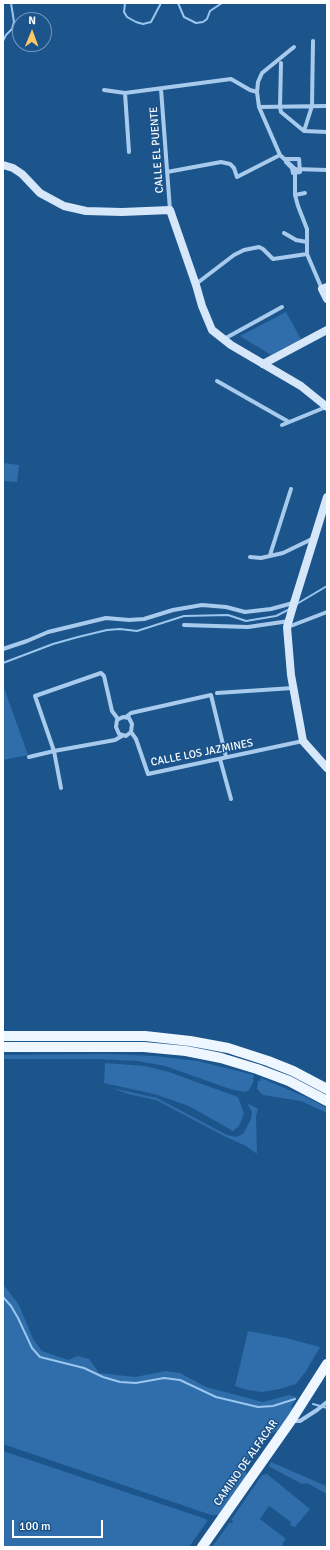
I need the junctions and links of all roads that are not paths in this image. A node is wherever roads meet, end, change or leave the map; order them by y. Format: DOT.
graph roads {
  1 [pos="313,41"];
  2 [pos="294,47"];
  3 [pos="280,63"];
  4 [pos="161,89"];
  5 [pos="104,90"];
  6 [pos="257,92"];
  7 [pos="125,93"];
  8 [pos="280,106"];
  9 [pos="312,106"];
  10 [pos="327,106"];
  11 [pos="259,107"];
  12 [pos="304,131"];
  13 [pos="327,132"];
  14 [pos="129,152"];
  15 [pos="280,155"];
  16 [pos="286,160"];
  17 [pos="3,165"];
  18 [pos="296,170"];
  19 [pos="327,170"];
  20 [pos="167,172"];
  21 [pos="305,193"];
  22 [pos="295,195"];
  23 [pos="170,210"];
  24 [pos="284,234"];
  25 [pos="307,242"];
  26 [pos="307,254"];
  27 [pos="196,285"];
  28 [pos="324,288"];
  29 [pos="327,299"];
  30 [pos="282,307"];
  31 [pos="327,330"];
  32 [pos="222,340"];
  33 [pos="263,364"];
  34 [pos="217,381"];
  35 [pos="326,407"];
  36 [pos="289,422"];
  37 [pos="282,425"];
  38 [pos="291,489"];
  39 [pos="327,497"];
  40 [pos="325,513"];
  41 [pos="315,537"];
  42 [pos="270,556"];
  43 [pos="250,557"];
  44 [pos="294,603"];
  45 [pos="327,612"];
  46 [pos="289,624"];
  47 [pos="184,626"];
  48 [pos="3,649"];
  49 [pos="293,688"];
  50 [pos="217,693"];
  51 [pos="126,717"];
  52 [pos="118,719"];
  53 [pos="131,732"];
  54 [pos="122,736"];
  55 [pos="303,741"];
  56 [pos="54,751"];
  57 [pos="29,757"];
  58 [pos="226,757"];
  59 [pos="220,759"];
  60 [pos="327,768"];
  61 [pos="61,788"];
  62 [pos="231,799"];
  63 [pos="3,1036"];
  64 [pos="3,1047"];
  65 [pos="327,1088"];
  66 [pos="327,1100"];
  67 [pos="327,1364"];
  68 [pos="327,1402"];
  69 [pos="292,1419"];
  70 [pos="202,1547"];
  1 -- 9 [label="street"];
  2 -- 6 [label="street"];
  3 -- 8 [label="street"];
  4 -- 6 [label="street"];
  4 -- 7 [label="street"];
  4 -- 20 [label="street, CALLE EL PUENTE"];
  5 -- 7 [label="street"];
  6 -- 11 [label="street"];
  7 -- 14 [label="street"];
  8 -- 9 [label="street"];
  8 -- 11 [label="street"];
  8 -- 12 [label="street"];
  9 -- 10 [label="street"];
  9 -- 12 [label="street"];
  11 -- 15 [label="street"];
  12 -- 13 [label="street"];
  15 -- 16 [label="street"];
  15 -- 20 [label="street"];
  16 -- 18 [label="street"];
  16 -- 18 [label="street"];
  17 -- 23 [label="street"];
  18 -- 19 [label="street"];
  18 -- 22 [label="street"];
  20 -- 23 [label="street, CALLE EL PUENTE"];
  21 -- 22 [label="street"];
  22 -- 25 [label="street"];
  23 -- 27 [label="street"];
  24 -- 25 [label="street"];
  25 -- 26 [label="street"];
  26 -- 27 [label="street"];
  26 -- 28 [label="street"];
  27 -- 32 [label="street"];
  28 -- 29 [label="street"];
  30 -- 32 [label="street"];
  31 -- 33 [label="street"];
  32 -- 33 [label="street"];
  33 -- 35 [label="street"];
  34 -- 36 [label="street"];
  35 -- 36 [label="street"];
  36 -- 37 [label="street"];
  38 -- 42 [label="street"];
  39 -- 40 [label="street"];
  40 -- 41 [label="street"];
  41 -- 42 [label="street"];
  41 -- 44 [label="street"];
  42 -- 43 [label="street"];
  44 -- 46 [label="street"];
  44 -- 48 [label="street"];
  45 -- 46 [label="street"];
  46 -- 47 [label="street"];
  46 -- 49 [label="street"];
  49 -- 50 [label="street"];
  49 -- 55 [label="street"];
  51 -- 52 [label="street"];
  51 -- 53 [label="street"];
  51 -- 58 [label="street"];
  52 -- 54 [label="street"];
  52 -- 56 [label="street"];
  53 -- 54 [label="street"];
  53 -- 59 [label="street, CALLE LOS JAZMINES"];
  54 -- 56 [label="street"];
  55 -- 58 [label="street, CALLE LOS JAZMINES"];
  55 -- 60 [label="street"];
  56 -- 57 [label="street"];
  56 -- 61 [label="street"];
  58 -- 59 [label="street, CALLE LOS JAZMINES"];
  59 -- 62 [label="street"];
  63 -- 65 [label="main road"];
  64 -- 66 [label="main road"];
  67 -- 69 [label="main road, CAMINO DE ALFACAR"];
  68 -- 69 [label="street"];
  69 -- 70 [label="main road, CAMINO DE ALFACAR"];
}
